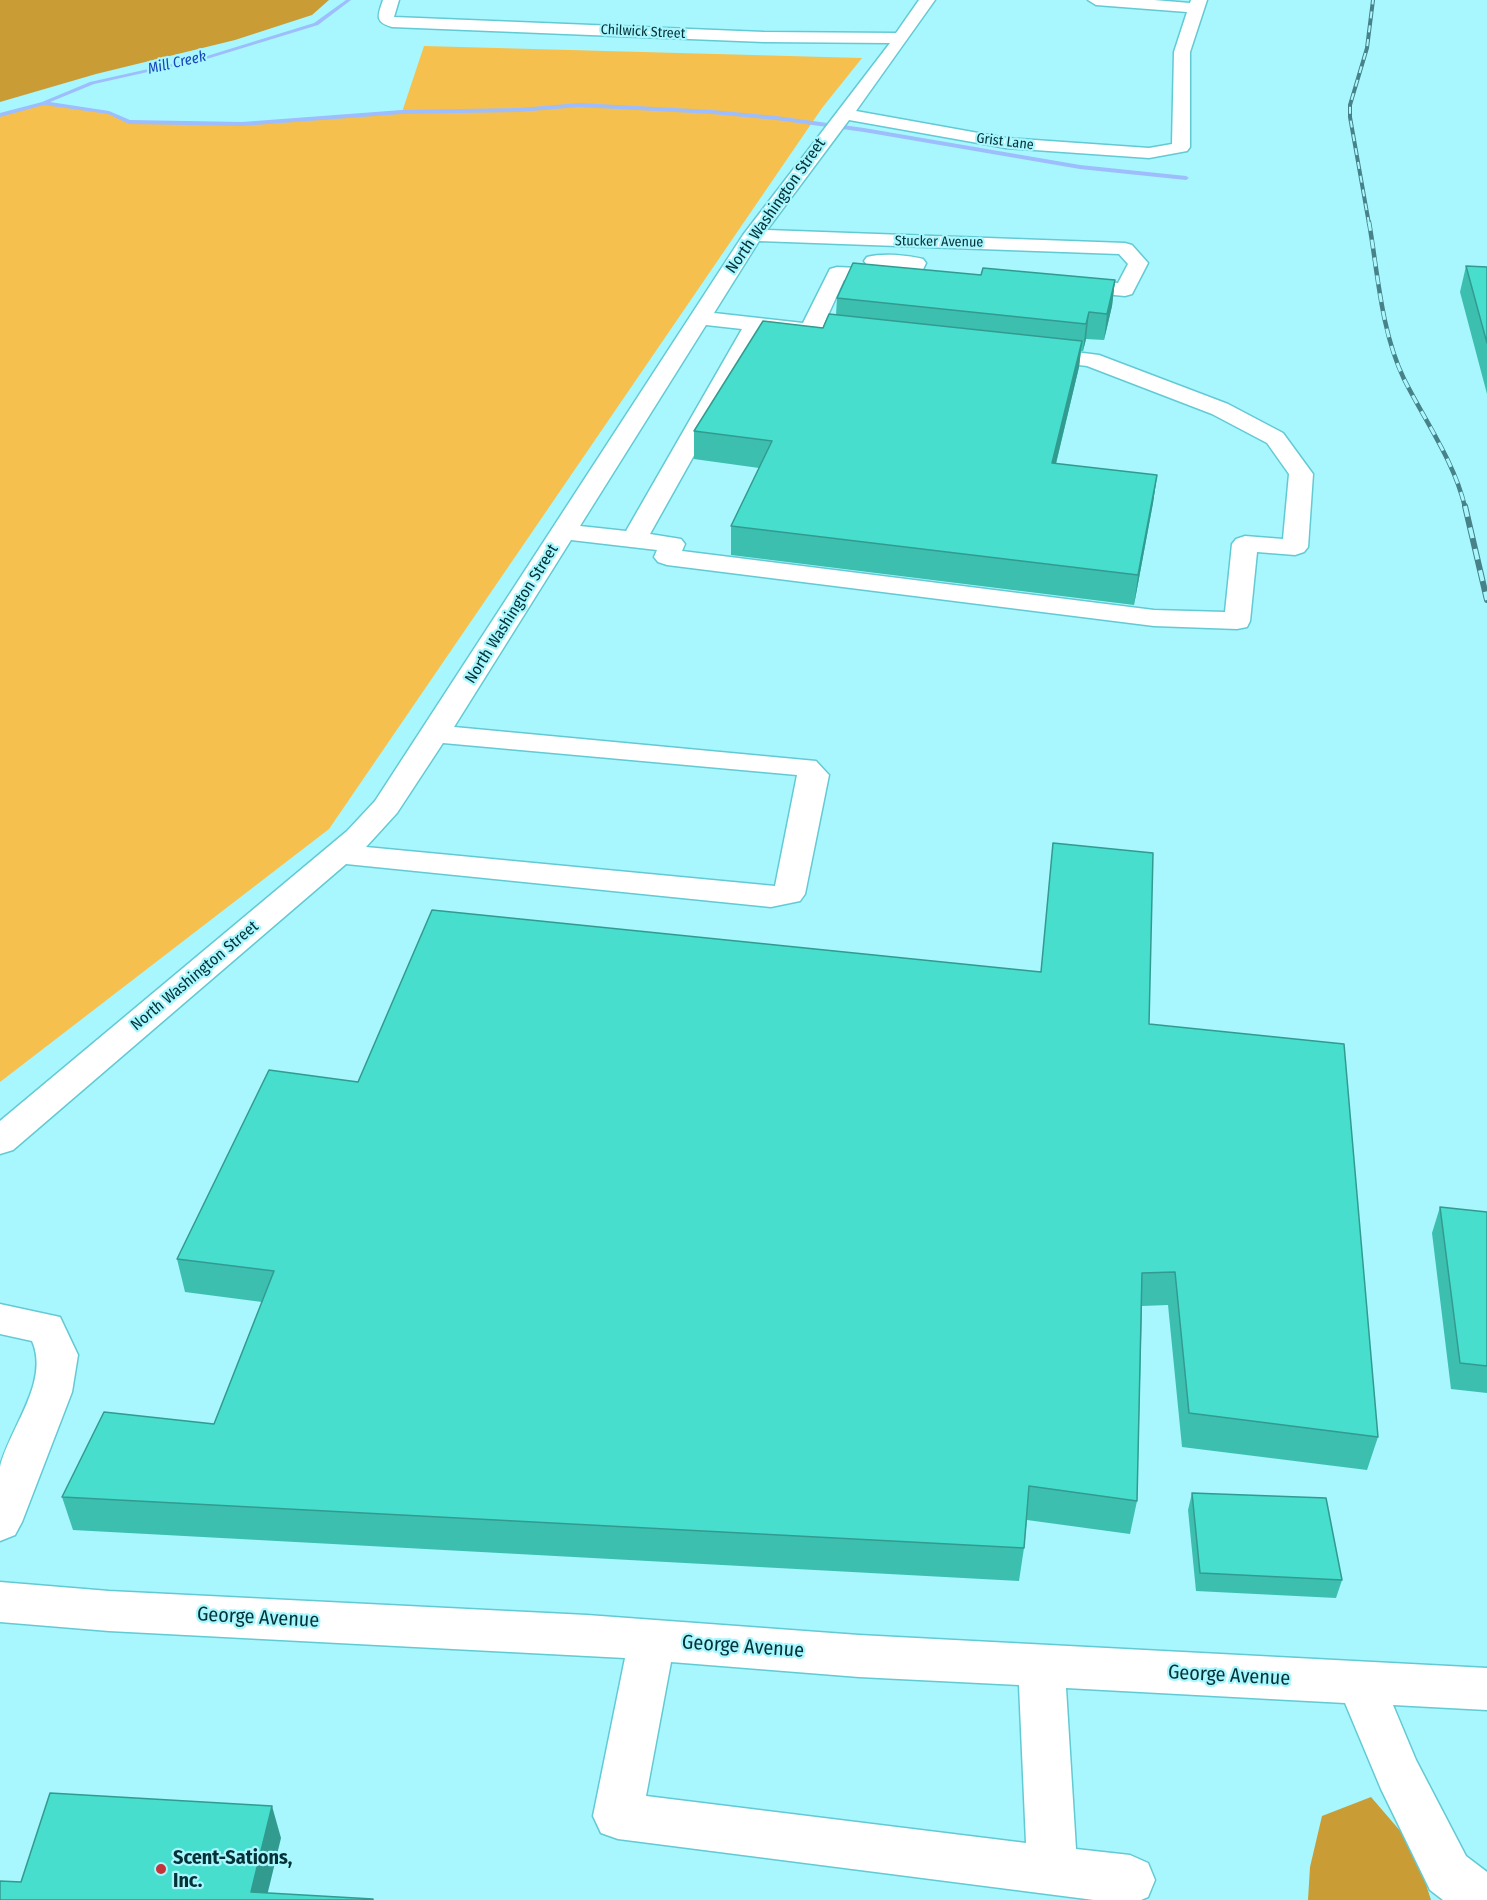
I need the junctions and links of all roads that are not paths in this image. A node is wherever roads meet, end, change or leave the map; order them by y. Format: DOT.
graph roads {
  1 [pos="391,0"];
  2 [pos="927,0"];
  3 [pos="1096,0"];
  4 [pos="1198,4"];
  5 [pos="532,10"];
  6 [pos="531,27"];
  7 [pos="902,38"];
  8 [pos="843,114"];
  9 [pos="752,249"];
  10 [pos="890,251"];
  11 [pos="820,258"];
  12 [pos="914,270"];
  13 [pos="938,272"];
  14 [pos="1055,283"];
  15 [pos="699,318"];
  16 [pos="756,324"];
  17 [pos="1009,351"];
  18 [pos="564,532"];
  19 [pos="634,540"];
  20 [pos="435,734"];
  21 [pos="339,854"];
  22 [pos="0,1141"];
  23 [pos="0,1319"];
  24 [pos="0,1522"];
  25 [pos="0,1602"];
  26 [pos="652,1640"];
  27 [pos="1041,1666"];
  28 [pos="1360,1682"];
  29 [pos="1487,1689"];
  30 [pos="1052,1871"];
  31 [pos="1130,1880"];
  32 [pos="1483,1900"];
  1 -- 6 [label="street, Chilwick Street"];
  2 -- 7 [label="street, North Washington Street"];
  3 -- 4 [label="street"];
  4 -- 8 [label="street, Grist Lane"];
  5 -- 6 [label="street"];
  6 -- 7 [label="street, Chilwick Street"];
  7 -- 8 [label="street, North Washington Street"];
  8 -- 9 [label="street, North Washington Street"];
  9 -- 10 [label="street, Stucker Avenue"];
  9 -- 15 [label="street, North Washington Street"];
  10 -- 11 [label="street"];
  10 -- 12 [label="street"];
  10 -- 14 [label="street, Stucker Avenue"];
  12 -- 13 [label="street"];
  12 -- 16 [label="street"];
  15 -- 16 [label="street"];
  15 -- 18 [label="street, North Washington Street"];
  16 -- 19 [label="street"];
  17 -- 19 [label="street"];
  18 -- 19 [label="street"];
  18 -- 20 [label="street, North Washington Street"];
  20 -- 21 [label="street, North Washington Street"];
  20 -- 21 [label="street"];
  21 -- 22 [label="street, North Washington Street"];
  23 -- 24 [label="street"];
  25 -- 26 [label="street, George Avenue"];
  26 -- 27 [label="street, George Avenue"];
  26 -- 30 [label="street"];
  27 -- 28 [label="street, George Avenue"];
  27 -- 30 [label="street"];
  28 -- 29 [label="street, George Avenue"];
  28 -- 32 [label="street"];
  30 -- 31 [label="street"];
}
